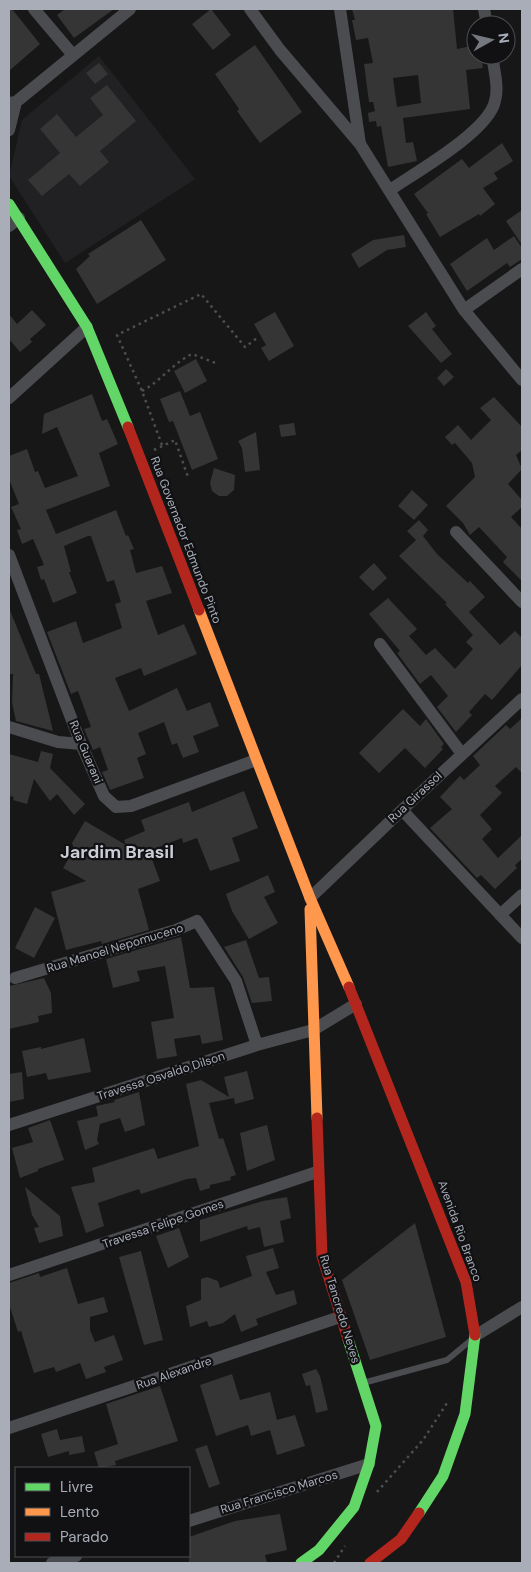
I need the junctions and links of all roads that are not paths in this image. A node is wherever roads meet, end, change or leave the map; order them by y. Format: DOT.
graph roads {
  1 [pos="34,9"];
  2 [pos="130,9"];
  3 [pos="250,9"];
  4 [pos="340,9"];
  5 [pos="74,55"];
  6 [pos="493,65"];
  7 [pos="12,102"];
  8 [pos="9,130"];
  9 [pos="360,144"];
  10 [pos="390,190"];
  11 [pos="9,204"];
  12 [pos="14,222"];
  13 [pos="522,269"];
  14 [pos="464,310"];
  15 [pos="87,327"];
  16 [pos="522,380"];
  17 [pos="9,398"];
  18 [pos="456,532"];
  19 [pos="9,555"];
  20 [pos="522,602"];
  21 [pos="380,644"];
  22 [pos="522,699"];
  23 [pos="9,727"];
  24 [pos="81,744"];
  25 [pos="462,754"];
  26 [pos="256,760"];
  27 [pos="402,810"];
  28 [pos="522,895"];
  29 [pos="310,898"];
  30 [pos="500,915"];
  31 [pos="522,938"];
  32 [pos="15,978"];
  33 [pos="356,1004"];
  34 [pos="313,1030"];
  35 [pos="258,1045"];
  36 [pos="9,1124"];
  37 [pos="317,1172"];
  38 [pos="9,1275"];
  39 [pos="521,1311"];
  40 [pos="340,1317"];
  41 [pos="474,1336"];
  42 [pos="363,1383"];
  43 [pos="9,1428"];
  44 [pos="369,1464"];
  45 [pos="190,1521"];
  46 [pos="73,1557"];
  47 [pos="52,1563"];
  48 [pos="301,1563"];
  49 [pos="370,1563"];
  1 -- 5 [label="street"];
  2 -- 5 [label="street"];
  3 -- 9 [label="street"];
  4 -- 9 [label="street"];
  5 -- 7 [label="street"];
  6 -- 10 [label="street"];
  7 -- 8 [label="street"];
  9 -- 10 [label="street"];
  10 -- 14 [label="street"];
  11 -- 12 [label="street, Rua Governador Edmundo Pinto"];
  12 -- 15 [label="street, Rua Governador Edmundo Pinto"];
  13 -- 14 [label="street"];
  14 -- 16 [label="street"];
  15 -- 17 [label="street"];
  15 -- 26 [label="street, Rua Governador Edmundo Pinto"];
  18 -- 20 [label="street"];
  19 -- 24 [label="street, Rua Guarani"];
  21 -- 25 [label="street"];
  22 -- 25 [label="street, Rua Girassol"];
  23 -- 24 [label="street"];
  24 -- 26 [label="street, Rua Guarani"];
  25 -- 27 [label="street, Rua Girassol"];
  26 -- 29 [label="street, Rua Governador Edmundo Pinto"];
  27 -- 29 [label="street, Rua Girassol"];
  27 -- 30 [label="street"];
  28 -- 30 [label="street"];
  29 -- 33 [label="street, Avenida Rio Branco"];
  29 -- 34 [label="street, Rua Tancredo Neves"];
  30 -- 31 [label="street"];
  32 -- 35 [label="street, Rua Manoel Nepomuceno"];
  33 -- 34 [label="street"];
  33 -- 41 [label="street, Avenida Rio Branco"];
  34 -- 35 [label="street, Travessa Osvaldo Dilson"];
  34 -- 37 [label="street, Rua Tancredo Neves"];
  35 -- 36 [label="street, Travessa Osvaldo Dilson"];
  37 -- 38 [label="street, Travessa Felipe Gomes"];
  37 -- 40 [label="street, Rua Tancredo Neves"];
  39 -- 41 [label="street"];
  40 -- 42 [label="street, Rua Tancredo Neves"];
  40 -- 43 [label="street, Rua Alexandre"];
  41 -- 42 [label="lane"];
  41 -- 49 [label="street, Avenida Rio Branco"];
  42 -- 44 [label="street, Rua Tancredo Neves"];
  44 -- 45 [label="street, Rua Francisco Marcos"];
  44 -- 48 [label="street, Rua Tancredo Neves"];
  46 -- 47 [label="street"];
}
